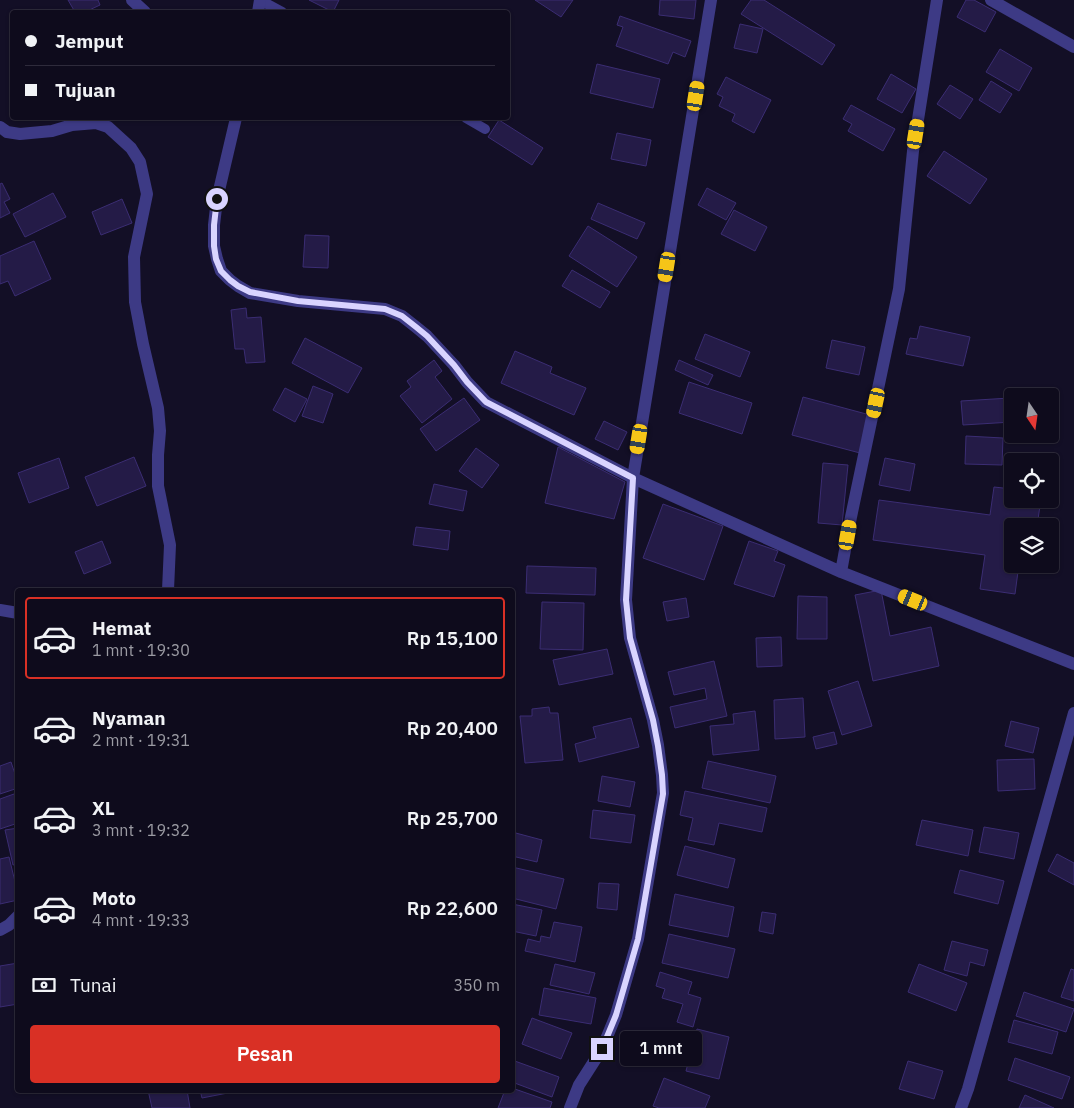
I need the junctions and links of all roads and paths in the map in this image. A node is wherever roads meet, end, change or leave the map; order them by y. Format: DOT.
graph roads {
  1 [pos="132,0"];
  2 [pos="260,0"];
  3 [pos="711,0"];
  4 [pos="937,0"];
  5 [pos="991,0"];
  6 [pos="142,10"];
  7 [pos="278,10"];
  8 [pos="1074,46"];
  9 [pos="236,120"];
  10 [pos="469,120"];
  11 [pos="0,127"];
  12 [pos="485,129"];
  13 [pos="633,478"];
  14 [pos="841,572"];
  15 [pos="168,588"];
  16 [pos="0,610"];
  17 [pos="15,612"];
  18 [pos="1074,664"];
  19 [pos="1074,713"];
  20 [pos="15,919"];
  21 [pos="0,930"];
  22 [pos="570,1108"];
  23 [pos="961,1108"];
  1 -- 6 [label="street"];
  2 -- 7 [label="lane"];
  3 -- 13 [label="street"];
  4 -- 14 [label="street"];
  5 -- 8 [label="street"];
  9 -- 13 [label="street"];
  10 -- 12 [label="lane"];
  11 -- 15 [label="street"];
  13 -- 14 [label="street"];
  13 -- 22 [label="street"];
  14 -- 18 [label="street"];
  16 -- 17 [label="street"];
  19 -- 23 [label="street"];
  20 -- 21 [label="street"];
}
